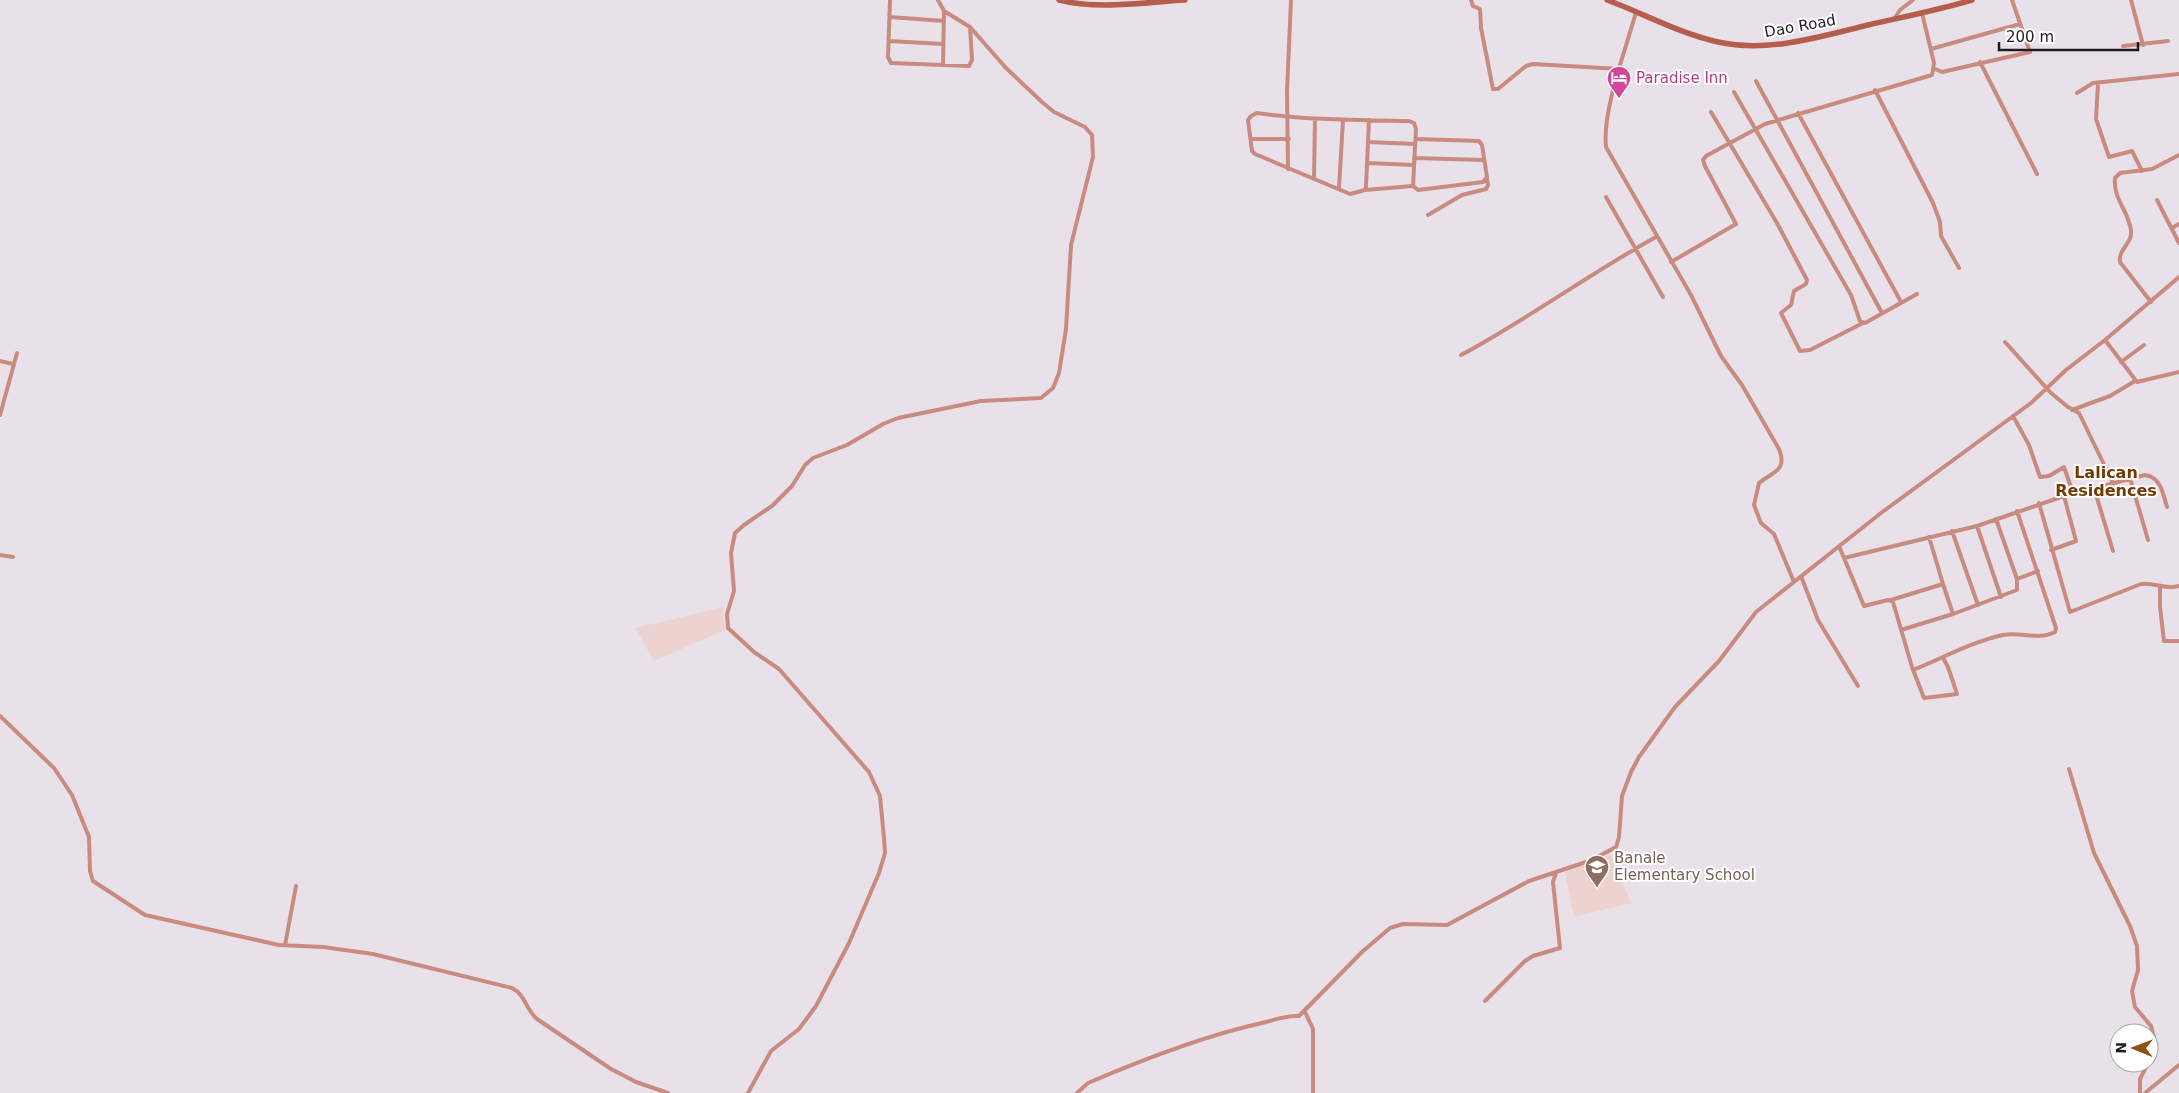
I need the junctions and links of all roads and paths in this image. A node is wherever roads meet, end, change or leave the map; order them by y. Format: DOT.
graph roads {
  1 [pos="890,0"];
  2 [pos="938,0"];
  3 [pos="1059,0"];
  4 [pos="1185,0"];
  5 [pos="1291,0"];
  6 [pos="1471,0"];
  7 [pos="1607,0"];
  8 [pos="1913,0"];
  9 [pos="1972,0"];
  10 [pos="2012,0"];
  11 [pos="2131,0"];
  12 [pos="1618,2"];
  13 [pos="944,11"];
  14 [pos="1636,12"];
  15 [pos="1922,13"];
  16 [pos="890,17"];
  17 [pos="1894,19"];
  18 [pos="944,21"];
  19 [pos="2020,24"];
  20 [pos="970,28"];
  21 [pos="889,41"];
  22 [pos="2168,41"];
  23 [pos="943,44"];
  24 [pos="2143,45"];
  25 [pos="2123,46"];
  26 [pos="1931,49"];
  27 [pos="1980,62"];
  28 [pos="943,65"];
  29 [pos="1620,69"];
  30 [pos="1935,69"];
  31 [pos="2179,74"];
  32 [pos="1756,81"];
  33 [pos="2098,83"];
  34 [pos="1875,90"];
  35 [pos="1734,92"];
  36 [pos="2077,93"];
  37 [pos="1711,112"];
  38 [pos="1798,113"];
  39 [pos="1289,116"];
  40 [pos="1315,119"];
  41 [pos="1343,120"];
  42 [pos="1369,120"];
  43 [pos="1777,120"];
  44 [pos="1756,128"];
  45 [pos="1251,139"];
  46 [pos="1289,139"];
  47 [pos="1416,141"];
  48 [pos="1368,142"];
  49 [pos="1730,142"];
  50 [pos="2179,155"];
  51 [pos="1414,158"];
  52 [pos="1484,160"];
  53 [pos="1368,163"];
  54 [pos="1414,165"];
  55 [pos="1288,169"];
  56 [pos="2142,171"];
  57 [pos="2037,174"];
  58 [pos="1314,178"];
  59 [pos="1487,179"];
  60 [pos="1413,186"];
  61 [pos="1339,188"];
  62 [pos="1365,190"];
  63 [pos="1606,197"];
  64 [pos="2157,200"];
  65 [pos="1428,215"];
  66 [pos="2179,224"];
  67 [pos="2172,228"];
  68 [pos="1656,237"];
  69 [pos="2179,243"];
  70 [pos="1635,249"];
  71 [pos="1671,262"];
  72 [pos="1959,268"];
  73 [pos="2179,277"];
  74 [pos="1917,294"];
  75 [pos="1663,298"];
  76 [pos="1901,302"];
  77 [pos="2151,302"];
  78 [pos="1882,313"];
  79 [pos="1863,323"];
  80 [pos="2105,340"];
  81 [pos="2005,342"];
  82 [pos="2144,345"];
  83 [pos="17,353"];
  84 [pos="1460,355"];
  85 [pos="0,361"];
  86 [pos="2122,362"];
  87 [pos="13,364"];
  88 [pos="2179,372"];
  89 [pos="2135,381"];
  90 [pos="2046,387"];
  91 [pos="0,392"];
  92 [pos="5,394"];
  93 [pos="2072,410"];
  94 [pos="0,415"];
  95 [pos="2013,416"];
  96 [pos="2130,478"];
  97 [pos="2113,483"];
  98 [pos="2094,488"];
  99 [pos="2073,493"];
  100 [pos="2064,496"];
  101 [pos="2039,503"];
  102 [pos="2167,507"];
  103 [pos="2018,512"];
  104 [pos="1996,519"];
  105 [pos="1977,526"];
  106 [pos="1952,531"];
  107 [pos="1929,537"];
  108 [pos="2148,540"];
  109 [pos="1839,546"];
  110 [pos="2051,550"];
  111 [pos="2114,551"];
  112 [pos="0,555"];
  113 [pos="13,557"];
  114 [pos="1844,558"];
  115 [pos="2038,571"];
  116 [pos="1801,576"];
  117 [pos="2017,579"];
  118 [pos="1794,582"];
  119 [pos="1943,584"];
  120 [pos="2160,586"];
  121 [pos="2179,586"];
  122 [pos="2001,597"];
  123 [pos="1891,600"];
  124 [pos="1978,605"];
  125 [pos="1953,614"];
  126 [pos="1902,630"];
  127 [pos="2179,641"];
  128 [pos="1942,658"];
  129 [pos="1913,670"];
  130 [pos="1858,686"];
  131 [pos="0,716"];
  132 [pos="2070,769"];
  133 [pos="1556,873"];
  134 [pos="296,886"];
  135 [pos="285,946"];
  136 [pos="1485,1001"];
  137 [pos="1305,1012"];
  138 [pos="2148,1023"];
  139 [pos="2179,1064"];
  140 [pos="2143,1073"];
  141 [pos="668,1093"];
  142 [pos="748,1093"];
  143 [pos="1077,1093"];
  144 [pos="1313,1093"];
  145 [pos="2140,1093"];
  146 [pos="2145,1093"];
  1 -- 16 [label="street"];
  2 -- 13 [label="street"];
  3 -- 4 [label="street"];
  5 -- 39 [label="street"];
  6 -- 29 [label="street"];
  7 -- 12 [label="street, Dao Road"];
  8 -- 17 [label="street"];
  9 -- 15 [label="street, Dao Road"];
  10 -- 19 [label="street"];
  11 -- 24 [label="street"];
  12 -- 14 [label="street, Dao Road"];
  13 -- 18 [label="street"];
  13 -- 20 [label="street"];
  14 -- 17 [label="street, Dao Road"];
  14 -- 29 [label="street"];
  15 -- 17 [label="street, Dao Road"];
  15 -- 26 [label="street"];
  16 -- 18 [label="street"];
  16 -- 21 [label="street"];
  18 -- 23 [label="street"];
  19 -- 26 [label="street"];
  19 -- 27 [label="street"];
  20 -- 28 [label="street"];
  20 -- 142 [label="street"];
  21 -- 23 [label="street"];
  21 -- 28 [label="street"];
  22 -- 24 [label="street"];
  23 -- 28 [label="street"];
  24 -- 25 [label="street"];
  26 -- 30 [label="street"];
  27 -- 30 [label="street"];
  27 -- 57 [label="street"];
  29 -- 68 [label="street"];
  30 -- 34 [label="street"];
  31 -- 33 [label="street"];
  32 -- 43 [label="street"];
  33 -- 36 [label="street"];
  33 -- 56 [label="street"];
  34 -- 38 [label="street"];
  34 -- 72 [label="street"];
  35 -- 44 [label="street"];
  37 -- 49 [label="street"];
  38 -- 43 [label="street"];
  38 -- 76 [label="street"];
  39 -- 40 [label="street"];
  39 -- 45 [label="street"];
  39 -- 46 [label="street"];
  40 -- 41 [label="street"];
  40 -- 58 [label="street"];
  41 -- 42 [label="street"];
  41 -- 61 [label="street"];
  42 -- 47 [label="street"];
  42 -- 48 [label="street"];
  43 -- 44 [label="street"];
  43 -- 78 [label="street"];
  44 -- 49 [label="street"];
  44 -- 79 [label="street"];
  45 -- 46 [label="street"];
  45 -- 55 [label="street"];
  46 -- 55 [label="street"];
  47 -- 48 [label="street"];
  47 -- 51 [label="street"];
  47 -- 52 [label="street"];
  48 -- 53 [label="street"];
  49 -- 71 [label="street"];
  49 -- 79 [label="street"];
  50 -- 56 [label="street"];
  51 -- 52 [label="street"];
  51 -- 54 [label="street"];
  52 -- 59 [label="street"];
  53 -- 54 [label="street"];
  53 -- 62 [label="street"];
  54 -- 60 [label="street"];
  55 -- 58 [label="street"];
  56 -- 77 [label="street"];
  58 -- 61 [label="street"];
  59 -- 60 [label="street"];
  59 -- 65 [label="street"];
  60 -- 62 [label="street"];
  61 -- 62 [label="street"];
  63 -- 70 [label="street"];
  64 -- 67 [label="street"];
  66 -- 67 [label="street"];
  67 -- 69 [label="street"];
  68 -- 70 [label="street"];
  68 -- 71 [label="street"];
  70 -- 75 [label="street"];
  70 -- 84 [label="street"];
  71 -- 118 [label="street"];
  73 -- 77 [label="street"];
  74 -- 76 [label="street"];
  76 -- 78 [label="street"];
  77 -- 80 [label="street"];
  78 -- 79 [label="street"];
  80 -- 86 [label="street"];
  80 -- 90 [label="street"];
  81 -- 90 [label="street"];
  82 -- 86 [label="street"];
  83 -- 87 [label="street"];
  85 -- 87 [label="street"];
  86 -- 89 [label="street"];
  87 -- 92 [label="street"];
  88 -- 89 [label="street"];
  89 -- 93 [label="street"];
  90 -- 93 [label="street"];
  90 -- 95 [label="street"];
  91 -- 92 [label="street"];
  92 -- 94 [label="street"];
  93 -- 97 [label="street"];
  95 -- 99 [label="street"];
  95 -- 109 [label="street"];
  96 -- 97 [label="street"];
  96 -- 102 [label="street"];
  96 -- 108 [label="street"];
  97 -- 98 [label="street"];
  98 -- 99 [label="street"];
  98 -- 111 [label="street"];
  99 -- 100 [label="street"];
  100 -- 101 [label="street"];
  100 -- 110 [label="street"];
  101 -- 103 [label="street"];
  101 -- 110 [label="street"];
  103 -- 104 [label="street"];
  103 -- 115 [label="street"];
  104 -- 105 [label="street"];
  104 -- 117 [label="street"];
  105 -- 106 [label="street"];
  105 -- 122 [label="street"];
  106 -- 107 [label="street"];
  106 -- 124 [label="street"];
  107 -- 114 [label="street"];
  107 -- 119 [label="street"];
  109 -- 114 [label="street"];
  109 -- 116 [label="street"];
  110 -- 120 [label="street"];
  112 -- 113 [label="street"];
  114 -- 123 [label="street"];
  115 -- 117 [label="street"];
  115 -- 128 [label="street"];
  116 -- 118 [label="street"];
  116 -- 130 [label="street"];
  117 -- 122 [label="street"];
  118 -- 133 [label="street"];
  119 -- 123 [label="street"];
  119 -- 125 [label="street"];
  120 -- 121 [label="street"];
  120 -- 127 [label="street"];
  122 -- 124 [label="street"];
  123 -- 126 [label="street"];
  124 -- 125 [label="street"];
  125 -- 126 [label="street"];
  126 -- 129 [label="street"];
  128 -- 129 [label="street"];
  128 -- 129 [label="street"];
  131 -- 135 [label="street"];
  132 -- 138 [label="street"];
  133 -- 136 [label="street"];
  133 -- 137 [label="street"];
  134 -- 135 [label="street"];
  135 -- 141 [label="street"];
  137 -- 143 [label="street"];
  137 -- 144 [label="street"];
  139 -- 146 [label="street"];
  140 -- 145 [label="street"];
}
